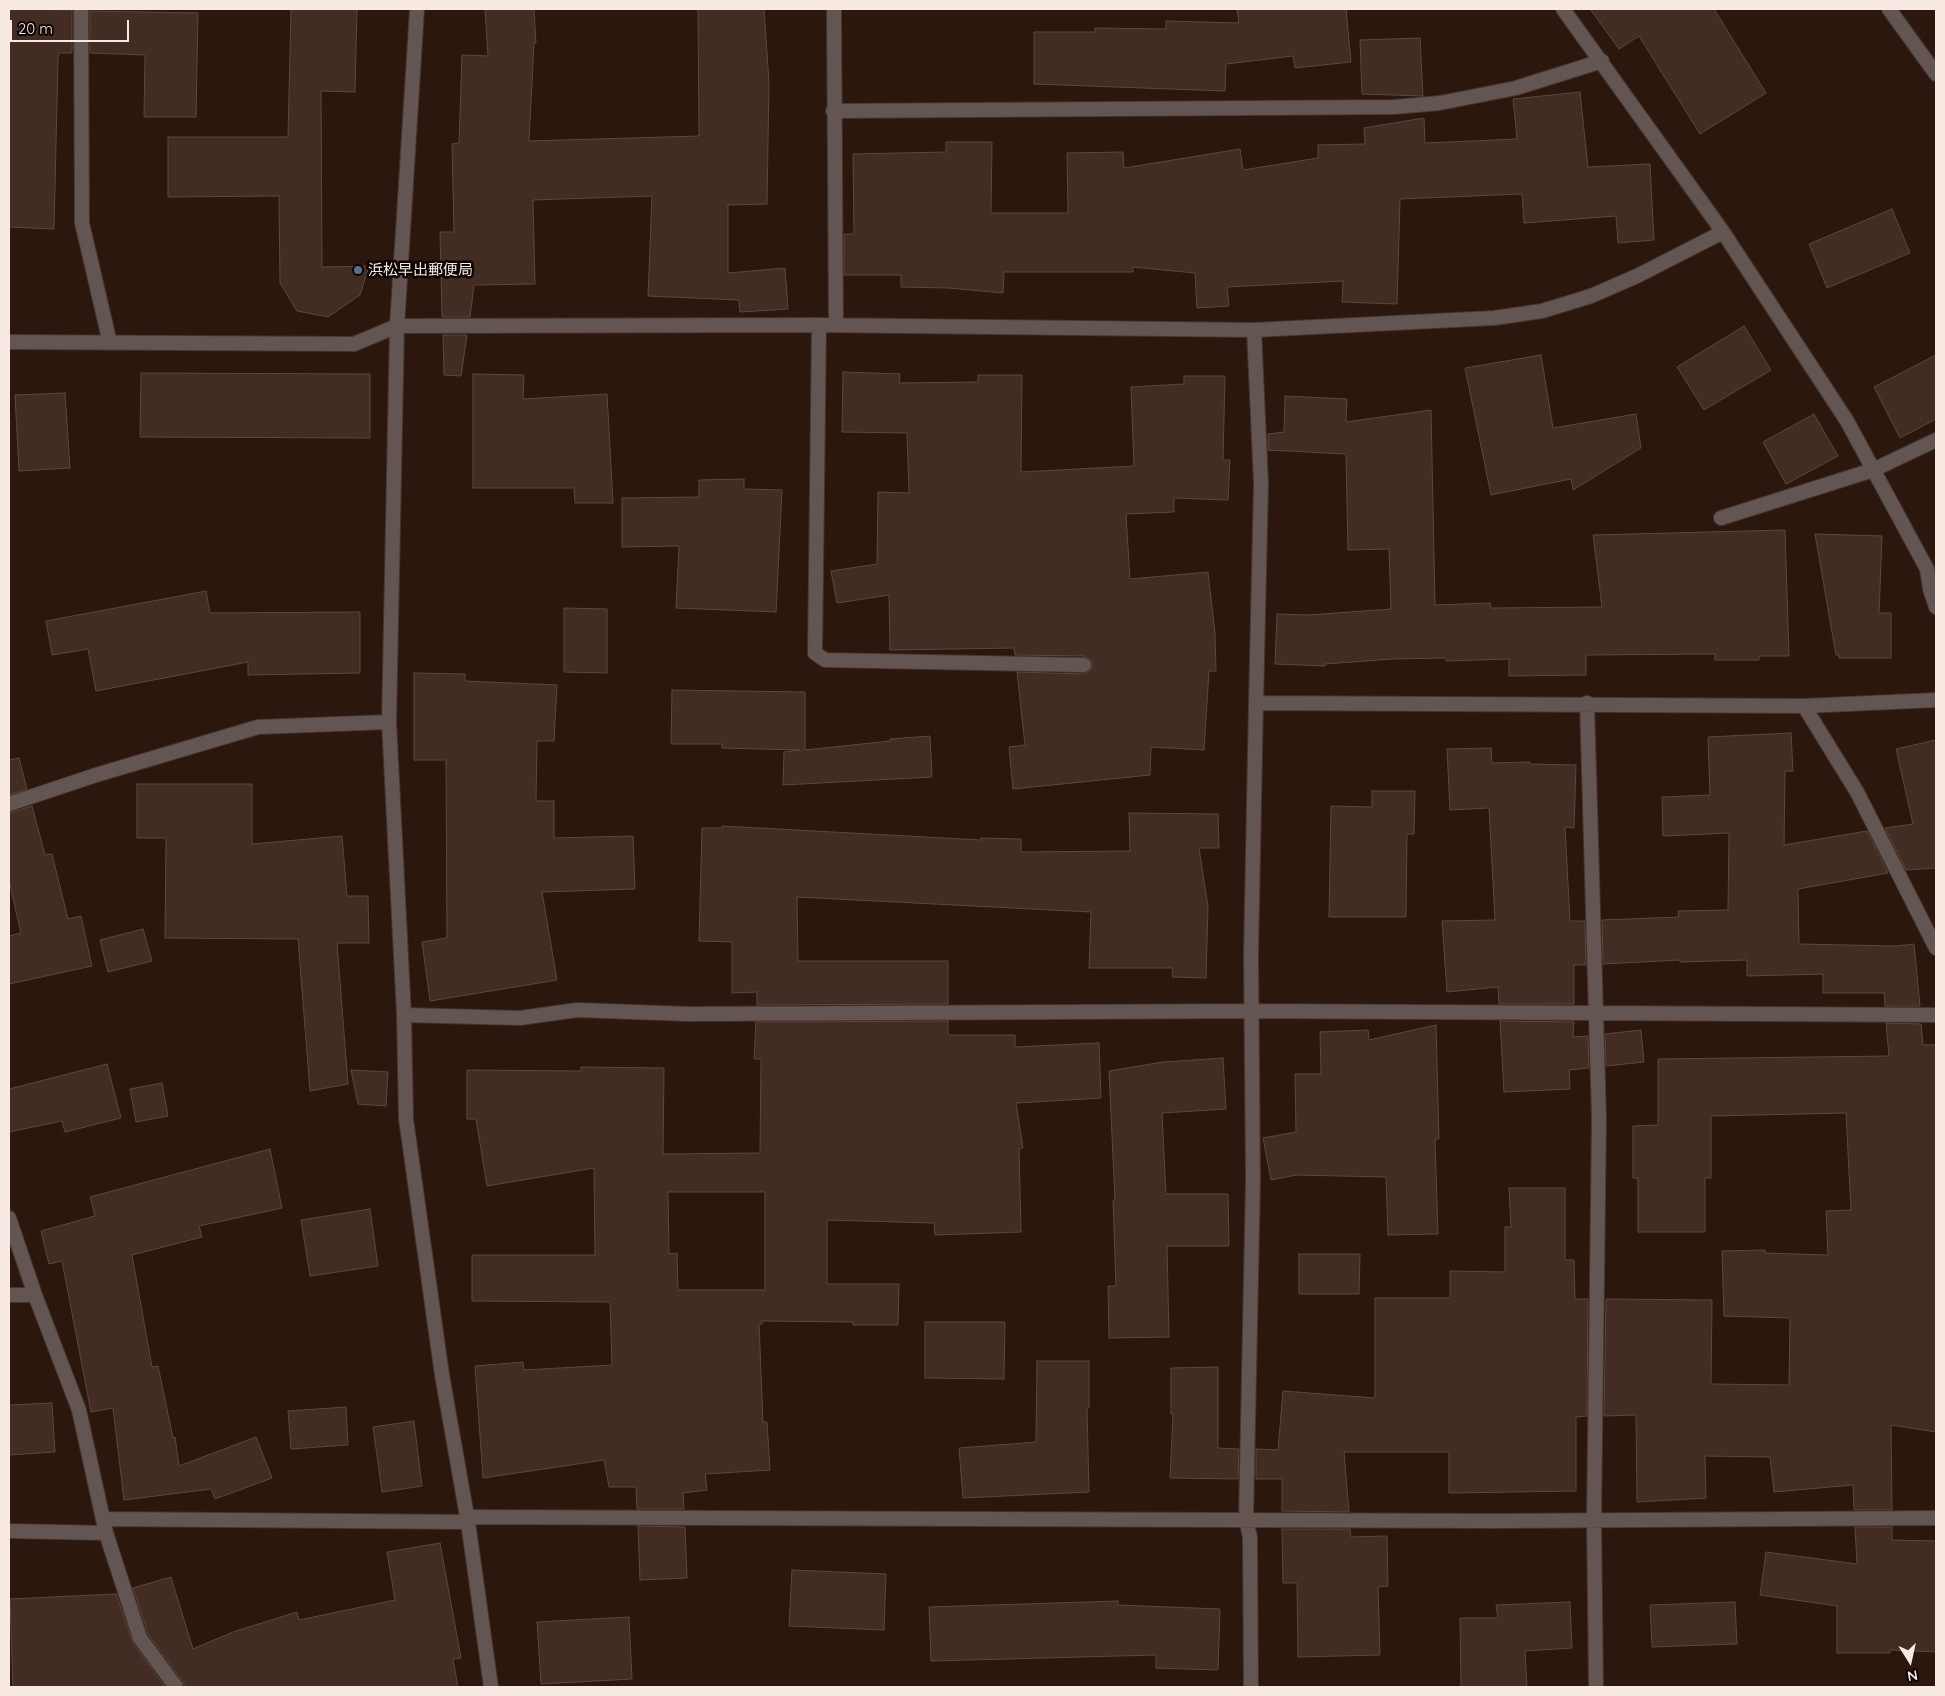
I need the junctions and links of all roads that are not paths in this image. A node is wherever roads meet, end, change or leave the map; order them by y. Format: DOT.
graph roads {
  1 [pos="81,9"];
  2 [pos="417,9"];
  3 [pos="834,9"];
  4 [pos="1563,9"];
  5 [pos="1890,9"];
  6 [pos="1602,61"];
  7 [pos="1936,74"];
  8 [pos="833,111"];
  9 [pos="1723,232"];
  10 [pos="820,325"];
  11 [pos="397,326"];
  12 [pos="836,326"];
  13 [pos="1254,330"];
  14 [pos="9,342"];
  15 [pos="110,343"];
  16 [pos="1936,440"];
  17 [pos="1873,470"];
  18 [pos="1721,518"];
  19 [pos="1936,607"];
  20 [pos="1084,664"];
  21 [pos="1936,700"];
  22 [pos="1256,703"];
  23 [pos="1587,703"];
  24 [pos="1804,706"];
  25 [pos="389,722"];
  26 [pos="9,804"];
  27 [pos="1936,948"];
  28 [pos="1252,1011"];
  29 [pos="1596,1013"];
  30 [pos="404,1015"];
  31 [pos="1936,1015"];
  32 [pos="9,1218"];
  33 [pos="9,1295"];
  34 [pos="35,1295"];
  35 [pos="1936,1518"];
  36 [pos="103,1519"];
  37 [pos="1594,1519"];
  38 [pos="467,1520"];
  39 [pos="1246,1520"];
  40 [pos="9,1531"];
  41 [pos="106,1533"];
  42 [pos="176,1687"];
  43 [pos="491,1687"];
  44 [pos="1250,1687"];
  45 [pos="1596,1687"];
  1 -- 15 [label="street"];
  2 -- 11 [label="street"];
  3 -- 8 [label="street"];
  4 -- 6 [label="street"];
  5 -- 7 [label="street"];
  6 -- 8 [label="street"];
  6 -- 9 [label="street"];
  8 -- 12 [label="street"];
  9 -- 13 [label="street"];
  9 -- 17 [label="street"];
  10 -- 11 [label="street"];
  10 -- 12 [label="street"];
  10 -- 20 [label="street"];
  11 -- 15 [label="street"];
  11 -- 25 [label="street"];
  12 -- 13 [label="street"];
  13 -- 22 [label="street"];
  14 -- 15 [label="street"];
  16 -- 17 [label="street"];
  17 -- 18 [label="street"];
  17 -- 19 [label="street"];
  21 -- 24 [label="street"];
  22 -- 23 [label="street"];
  22 -- 28 [label="street"];
  23 -- 24 [label="street"];
  23 -- 29 [label="street"];
  24 -- 27 [label="street"];
  25 -- 26 [label="street"];
  25 -- 30 [label="street"];
  28 -- 29 [label="street"];
  28 -- 30 [label="street"];
  28 -- 39 [label="street"];
  29 -- 31 [label="street"];
  29 -- 37 [label="street"];
  30 -- 38 [label="street"];
  32 -- 34 [label="street"];
  33 -- 34 [label="street"];
  34 -- 36 [label="street"];
  35 -- 37 [label="street"];
  36 -- 38 [label="street"];
  36 -- 41 [label="street"];
  37 -- 39 [label="street"];
  37 -- 45 [label="street"];
  38 -- 39 [label="street"];
  38 -- 43 [label="street"];
  39 -- 44 [label="street"];
  40 -- 41 [label="street"];
  41 -- 42 [label="street"];
}
